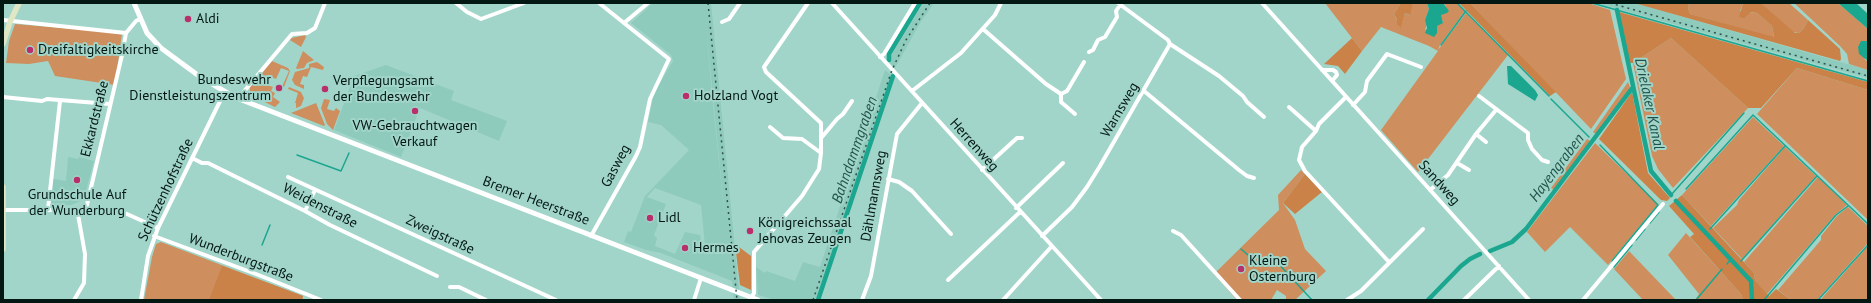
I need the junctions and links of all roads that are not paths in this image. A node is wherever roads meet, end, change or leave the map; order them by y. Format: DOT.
graph roads {
  1 [pos="19,3"];
  2 [pos="134,3"];
  3 [pos="325,3"];
  4 [pos="456,3"];
  5 [pos="524,3"];
  6 [pos="599,3"];
  7 [pos="648,3"];
  8 [pos="740,3"];
  9 [pos="808,3"];
  10 [pos="832,3"];
  11 [pos="915,3"];
  12 [pos="1001,3"];
  13 [pos="1262,3"];
  14 [pos="1119,4"];
  15 [pos="140,19"];
  16 [pos="3,20"];
  17 [pos="10,22"];
  18 [pos="722,22"];
  19 [pos="624,23"];
  20 [pos="983,29"];
  21 [pos="126,33"];
  22 [pos="3,44"];
  23 [pos="1170,44"];
  24 [pos="1089,52"];
  25 [pos="880,57"];
  26 [pos="1084,62"];
  27 [pos="1421,67"];
  28 [pos="1322,70"];
  29 [pos="1332,81"];
  30 [pos="912,91"];
  31 [pos="1144,91"];
  32 [pos="224,93"];
  33 [pos="1062,94"];
  34 [pos="1479,96"];
  35 [pos="3,97"];
  36 [pos="1346,97"];
  37 [pos="239,99"];
  38 [pos="60,101"];
  39 [pos="852,101"];
  40 [pos="922,103"];
  41 [pos="110,104"];
  42 [pos="1353,105"];
  43 [pos="1289,108"];
  44 [pos="1496,110"];
  45 [pos="1075,114"];
  46 [pos="1264,117"];
  47 [pos="770,127"];
  48 [pos="1316,130"];
  49 [pos="1476,134"];
  50 [pos="822,137"];
  51 [pos="1022,138"];
  52 [pos="1486,142"];
  53 [pos="821,153"];
  54 [pos="192,158"];
  55 [pos="1548,162"];
  56 [pos="1063,163"];
  57 [pos="1457,163"];
  58 [pos="982,170"];
  59 [pos="1469,170"];
  60 [pos="288,177"];
  61 [pos="1254,178"];
  62 [pos="888,179"];
  63 [pos="3,187"];
  64 [pos="315,190"];
  65 [pos="1430,190"];
  66 [pos="1663,204"];
  67 [pos="1016,208"];
  68 [pos="48,209"];
  69 [pos="77,209"];
  70 [pos="86,209"];
  71 [pos="4,210"];
  72 [pos="305,211"];
  73 [pos="1020,212"];
  74 [pos="158,228"];
  75 [pos="1423,229"];
  76 [pos="1173,231"];
  77 [pos="951,234"];
  78 [pos="154,236"];
  79 [pos="591,236"];
  80 [pos="1042,236"];
  81 [pos="1052,246"];
  82 [pos="3,249"];
  83 [pos="1389,262"];
  84 [pos="1499,266"];
  85 [pos="437,276"];
  86 [pos="701,278"];
  87 [pos="948,280"];
  88 [pos="450,287"];
  89 [pos="549,299"];
  90 [pos="751,299"];
  91 [pos="74,300"];
  92 [pos="141,300"];
  93 [pos="321,300"];
  94 [pos="486,300"];
  95 [pos="556,300"];
  96 [pos="694,300"];
  97 [pos="758,300"];
  98 [pos="862,300"];
  99 [pos="1003,300"];
  100 [pos="1101,300"];
  101 [pos="1240,300"];
  102 [pos="1347,300"];
  103 [pos="1464,300"];
  104 [pos="1529,300"];
  105 [pos="1583,300"];
  1 -- 17 [label="main road"];
  2 -- 15 [label="street, Bremer Heerstraße"];
  3 -- 37 [label="street"];
  4 -- 5 [label="street"];
  6 -- 19 [label="street"];
  7 -- 19 [label="street"];
  8 -- 18 [label="street"];
  9 -- 50 [label="street"];
  10 -- 25 [label="street, Herrenweg"];
  11 -- 25 [label="street"];
  12 -- 20 [label="street"];
  13 -- 28 [label="street, Sandweg"];
  14 -- 23 [label="street"];
  14 -- 24 [label="street"];
  15 -- 21 [label="street"];
  15 -- 32 [label="street, Bremer Heerstraße"];
  16 -- 17 [label="street"];
  17 -- 21 [label="street"];
  17 -- 22 [label="main road"];
  19 -- 79 [label="street, Gasweg"];
  20 -- 30 [label="street"];
  20 -- 33 [label="street"];
  21 -- 41 [label="street, Ekkardstraße"];
  23 -- 31 [label="street, Warnsweg"];
  23 -- 46 [label="street"];
  25 -- 30 [label="street, Herrenweg"];
  26 -- 33 [label="street"];
  27 -- 42 [label="street"];
  28 -- 29 [label="street, Sandweg"];
  28 -- 29 [label="street, Sandweg"];
  29 -- 36 [label="street, Sandweg"];
  30 -- 40 [label="street, Herrenweg"];
  31 -- 61 [label="street"];
  31 -- 80 [label="street, Warnsweg"];
  32 -- 37 [label="street, Bremer Heerstraße"];
  32 -- 54 [label="street, Schützenhofstraße"];
  33 -- 45 [label="street"];
  34 -- 44 [label="street"];
  35 -- 38 [label="street"];
  36 -- 42 [label="street, Sandweg"];
  36 -- 48 [label="street"];
  37 -- 79 [label="street, Bremer Heerstraße"];
  38 -- 41 [label="street"];
  38 -- 68 [label="street"];
  39 -- 50 [label="street"];
  40 -- 58 [label="street, Herrenweg"];
  40 -- 62 [label="street, Dählmannsweg"];
  41 -- 70 [label="street, Ekkardstraße"];
  42 -- 65 [label="street, Sandweg"];
  43 -- 48 [label="street"];
  44 -- 49 [label="street"];
  44 -- 55 [label="street"];
  47 -- 53 [label="street"];
  48 -- 83 [label="street"];
  49 -- 52 [label="street"];
  49 -- 57 [label="street"];
  50 -- 53 [label="street"];
  51 -- 58 [label="street"];
  53 -- 90 [label="street"];
  54 -- 72 [label="street, Weidenstraße"];
  54 -- 74 [label="street, Schützenhofstraße"];
  56 -- 67 [label="street"];
  57 -- 59 [label="street"];
  57 -- 65 [label="street"];
  58 -- 67 [label="street, Herrenweg"];
  60 -- 64 [label="street, Zweigstraße"];
  62 -- 77 [label="street"];
  62 -- 98 [label="street, Dählmannsweg"];
  63 -- 71 [label="main road"];
  64 -- 72 [label="street"];
  64 -- 89 [label="street, Zweigstraße"];
  65 -- 84 [label="street, Sandweg"];
  66 -- 105 [label="street"];
  67 -- 73 [label="street, Herrenweg"];
  68 -- 69 [label="street"];
  68 -- 71 [label="street"];
  69 -- 70 [label="street"];
  69 -- 91 [label="street"];
  70 -- 74 [label="street"];
  71 -- 82 [label="main road"];
  72 -- 85 [label="street, Weidenstraße"];
  73 -- 80 [label="street, Herrenweg"];
  73 -- 87 [label="street"];
  74 -- 78 [label="street, Schützenhofstraße"];
  75 -- 83 [label="street"];
  76 -- 101 [label="street"];
  78 -- 92 [label="street, Schützenhofstraße"];
  78 -- 93 [label="street, Wunderburgstraße"];
  79 -- 86 [label="street, Bremer Heerstraße"];
  80 -- 81 [label="street, Herrenweg"];
  81 -- 99 [label="street"];
  81 -- 100 [label="street, Herrenweg"];
  83 -- 102 [label="street"];
  84 -- 103 [label="street"];
  84 -- 104 [label="street, Sandweg"];
  86 -- 90 [label="street, Bremer Heerstraße"];
  86 -- 96 [label="street"];
  88 -- 94 [label="street"];
  89 -- 95 [label="street, Zweigstraße"];
  90 -- 97 [label="street, Bremer Heerstraße"];
}
